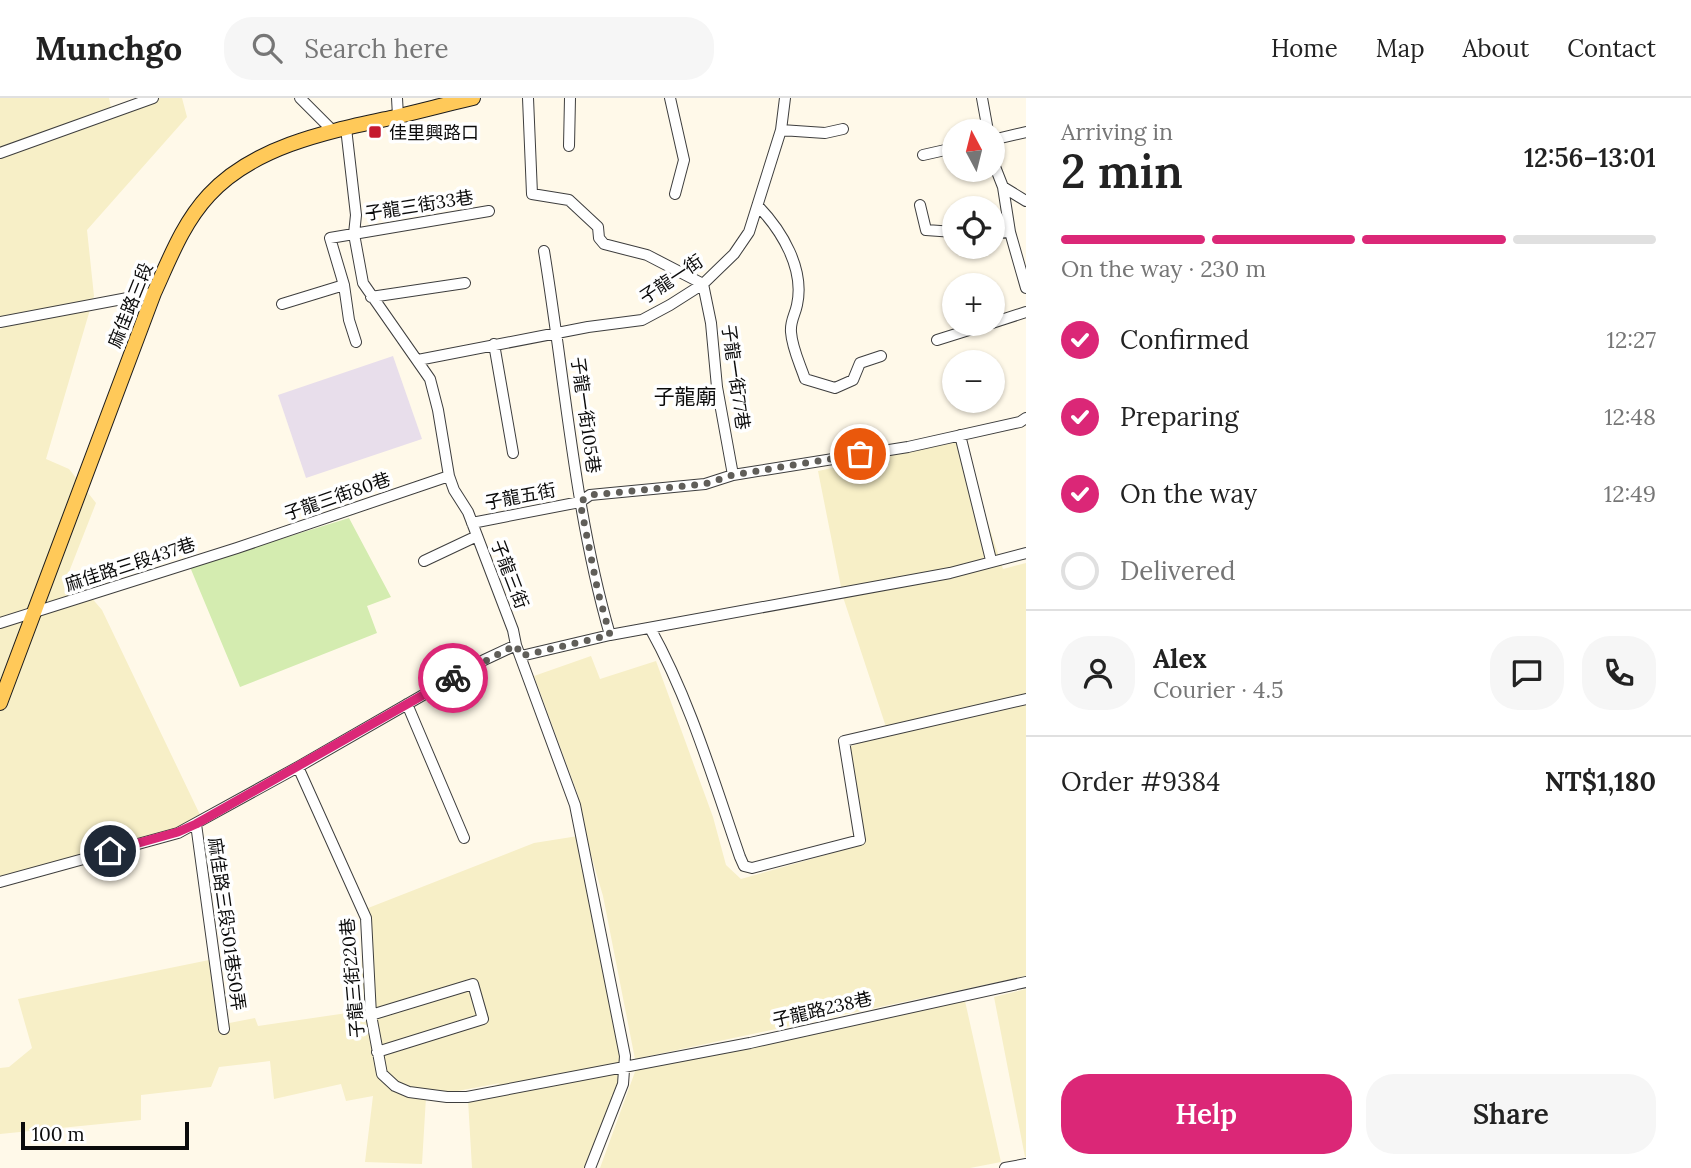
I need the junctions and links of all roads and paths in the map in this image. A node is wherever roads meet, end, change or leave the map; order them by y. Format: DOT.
graph roads {
  1 [pos="153,98"];
  2 [pos="300,98"];
  3 [pos="397,98"];
  4 [pos="473,98"];
  5 [pos="528,98"];
  6 [pos="570,98"];
  7 [pos="670,98"];
  8 [pos="785,98"];
  9 [pos="982,98"];
  10 [pos="398,116"];
  11 [pos="986,119"];
  12 [pos="340,129"];
  13 [pos="843,129"];
  14 [pos="781,130"];
  15 [pos="1026,132"];
  16 [pos="1005,137"];
  17 [pos="569,146"];
  18 [pos="942,151"];
  19 [pos="0,153"];
  20 [pos="923,156"];
  21 [pos="1001,182"];
  22 [pos="1003,187"];
  23 [pos="675,194"];
  24 [pos="1026,201"];
  25 [pos="920,205"];
  26 [pos="758,206"];
  27 [pos="489,211"];
  28 [pos="942,231"];
  29 [pos="1005,232"];
  30 [pos="1010,232"];
  31 [pos="354,234"];
  32 [pos="544,251"];
  33 [pos="465,283"];
  34 [pos="703,284"];
  35 [pos="344,285"];
  36 [pos="1026,288"];
  37 [pos="153,293"];
  38 [pos="371,297"];
  39 [pos="282,304"];
  40 [pos="1026,312"];
  41 [pos="1005,318"];
  42 [pos="0,322"];
  43 [pos="557,334"];
  44 [pos="949,336"];
  45 [pos="937,340"];
  46 [pos="356,342"];
  47 [pos="494,344"];
  48 [pos="881,356"];
  49 [pos="418,360"];
  50 [pos="1026,418"];
  51 [pos="960,435"];
  52 [pos="513,453"];
  53 [pos="733,475"];
  54 [pos="449,476"];
  55 [pos="580,502"];
  56 [pos="472,523"];
  57 [pos="477,536"];
  58 [pos="237,548"];
  59 [pos="1026,552"];
  60 [pos="991,560"];
  61 [pos="424,561"];
  62 [pos="34,613"];
  63 [pos="0,623"];
  64 [pos="650,628"];
  65 [pos="610,635"];
  66 [pos="516,645"];
  67 [pos="521,656"];
  68 [pos="1026,699"];
  69 [pos="0,703"];
  70 [pos="407,704"];
  71 [pos="298,768"];
  72 [pos="196,824"];
  73 [pos="464,838"];
  74 [pos="0,882"];
  75 [pos="1026,982"];
  76 [pos="372,1015"];
  77 [pos="224,1029"];
  78 [pos="377,1052"];
  79 [pos="625,1068"];
  80 [pos="1026,1164"];
  81 [pos="590,1168"];
  82 [pos="1005,1168"];
  1 -- 19 [label="street"];
  2 -- 12 [label="street"];
  3 -- 10 [label="street"];
  4 -- 10 [label="main road, 麻佳路三段"];
  5 -- 34 [label="street"];
  6 -- 17 [label="street"];
  7 -- 23 [label="street"];
  8 -- 14 [label="street, 子龍一街"];
  9 -- 11 [label="street"];
  10 -- 12 [label="main road, 麻佳路三段"];
  12 -- 31 [label="street, 子龍三街"];
  12 -- 37 [label="main road, 麻佳路三段"];
  13 -- 14 [label="street"];
  14 -- 26 [label="street, 子龍一街"];
  15 -- 16 [label="street"];
  18 -- 20 [label="street"];
  21 -- 22 [label="street"];
  22 -- 24 [label="street"];
  22 -- 30 [label="street"];
  25 -- 28 [label="street"];
  26 -- 34 [label="street, 子龍一街"];
  26 -- 48 [label="street"];
  27 -- 31 [label="street, 子龍三街33巷"];
  29 -- 30 [label="street"];
  30 -- 36 [label="street"];
  31 -- 35 [label="street"];
  31 -- 38 [label="street, 子龍三街"];
  32 -- 43 [label="street, 子龍一街105巷"];
  33 -- 38 [label="street"];
  34 -- 43 [label="street, 子龍一街"];
  34 -- 53 [label="street, 子龍一街77巷"];
  35 -- 39 [label="street"];
  35 -- 46 [label="street"];
  37 -- 42 [label="street"];
  37 -- 62 [label="main road, 麻佳路三段"];
  38 -- 49 [label="street, 子龍三街"];
  40 -- 41 [label="street"];
  43 -- 47 [label="street, 子龍一街"];
  43 -- 55 [label="street, 子龍一街105巷"];
  44 -- 45 [label="street"];
  47 -- 49 [label="street, 子龍一街"];
  47 -- 52 [label="street"];
  49 -- 54 [label="street, 子龍三街"];
  50 -- 51 [label="street, 子龍五街"];
  51 -- 53 [label="street, 子龍五街"];
  51 -- 60 [label="street"];
  53 -- 55 [label="street, 子龍五街"];
  54 -- 56 [label="street, 子龍三街"];
  54 -- 58 [label="street, 子龍三街80巷"];
  55 -- 56 [label="street, 子龍五街"];
  55 -- 65 [label="street, 子龍一街105巷"];
  56 -- 57 [label="street, 子龍三街"];
  57 -- 61 [label="street"];
  57 -- 66 [label="street, 子龍三街"];
  58 -- 62 [label="street, 麻佳路三段437巷"];
  59 -- 60 [label="street"];
  60 -- 64 [label="street"];
  62 -- 63 [label="street, 麻佳路三段437巷"];
  62 -- 69 [label="main road, 麻佳路三段"];
  64 -- 65 [label="street"];
  64 -- 68 [label="street"];
  65 -- 67 [label="street"];
  66 -- 67 [label="street, 子龍三街"];
  66 -- 70 [label="street"];
  67 -- 79 [label="street, 子龍三街"];
  70 -- 71 [label="street"];
  70 -- 73 [label="street"];
  71 -- 72 [label="street"];
  71 -- 76 [label="street, 子龍三街220巷"];
  72 -- 74 [label="street"];
  72 -- 77 [label="street, 麻佳路三段501巷50弄"];
  75 -- 79 [label="street, 子龍路238巷"];
  76 -- 78 [label="street, 子龍三街220巷"];
  76 -- 78 [label="street"];
  78 -- 79 [label="street, 子龍三街220巷"];
  79 -- 81 [label="street, 子龍三街"];
  80 -- 82 [label="street"];
}
